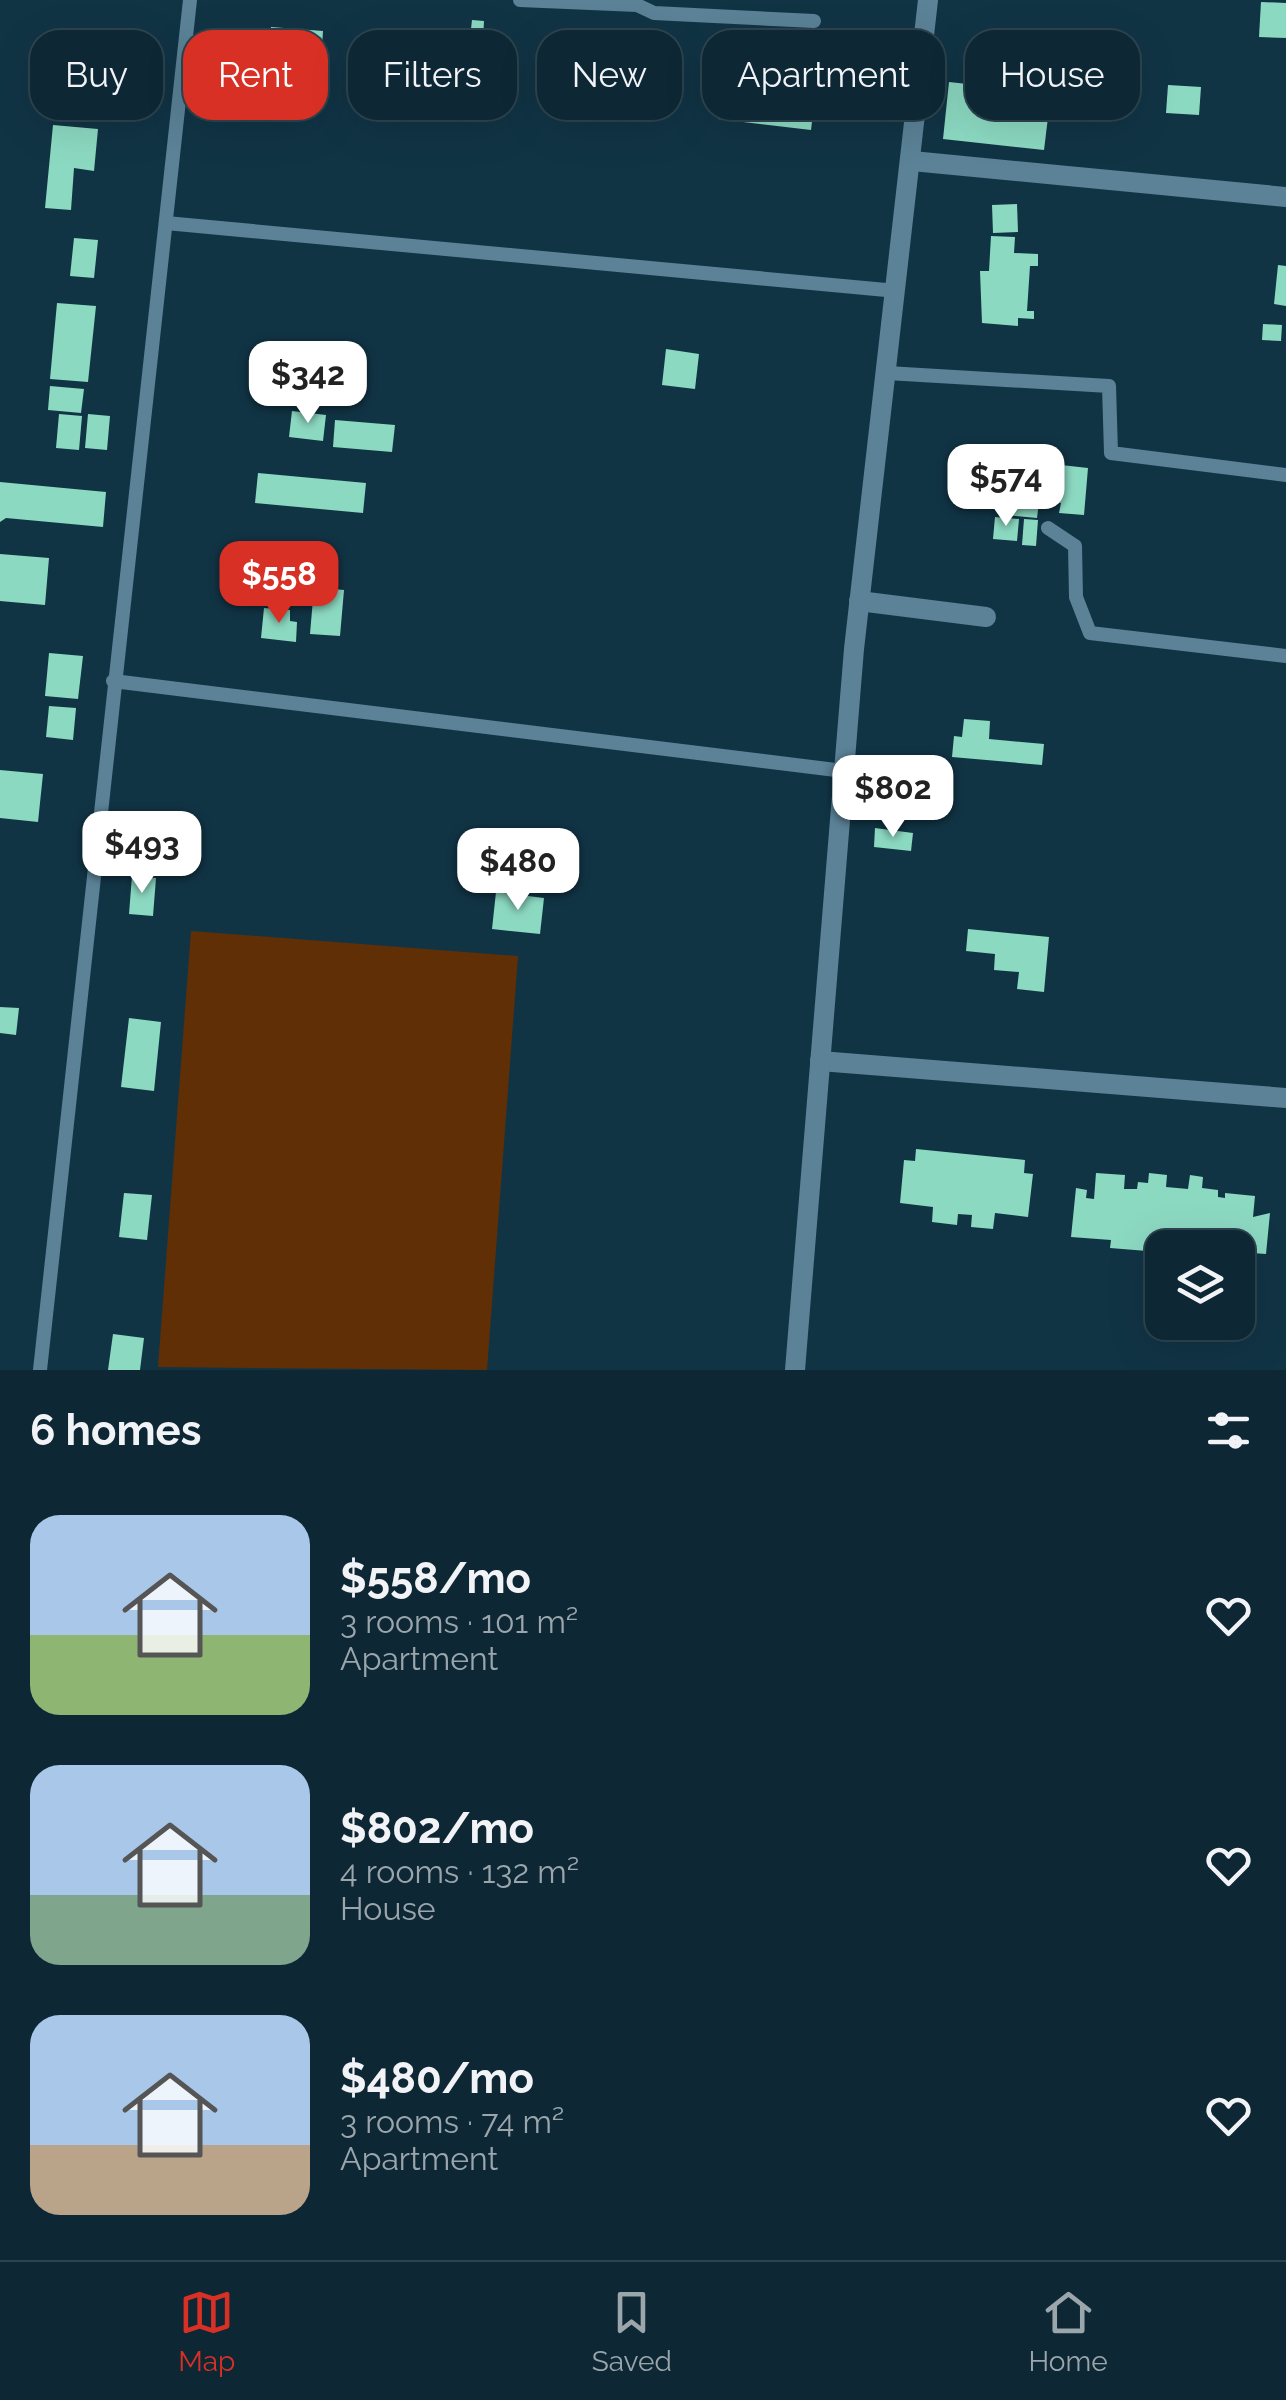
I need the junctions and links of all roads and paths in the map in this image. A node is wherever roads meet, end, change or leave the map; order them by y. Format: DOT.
graph roads {
  1 [pos="190,0"];
  2 [pos="520,0"];
  3 [pos="928,0"];
  4 [pos="814,21"];
  5 [pos="912,161"];
  6 [pos="1286,197"];
  7 [pos="166,223"];
  8 [pos="896,290"];
  9 [pos="887,373"];
  10 [pos="1286,475"];
  11 [pos="1048,528"];
  12 [pos="859,601"];
  13 [pos="986,617"];
  14 [pos="1286,656"];
  15 [pos="113,681"];
  16 [pos="844,771"];
  17 [pos="820,1061"];
  18 [pos="1286,1098"];
  19 [pos="40,1370"];
  20 [pos="795,1370"];
  1 -- 7 [label="lane"];
  2 -- 4 [label="lane"];
  3 -- 5 [label="street"];
  5 -- 6 [label="street"];
  5 -- 8 [label="street"];
  7 -- 8 [label="lane"];
  7 -- 15 [label="lane"];
  8 -- 9 [label="street"];
  9 -- 10 [label="lane"];
  9 -- 12 [label="street"];
  11 -- 14 [label="lane"];
  12 -- 13 [label="street"];
  12 -- 16 [label="street"];
  15 -- 16 [label="lane"];
  15 -- 19 [label="lane"];
  16 -- 17 [label="street"];
  17 -- 18 [label="street"];
  17 -- 20 [label="street"];
}
